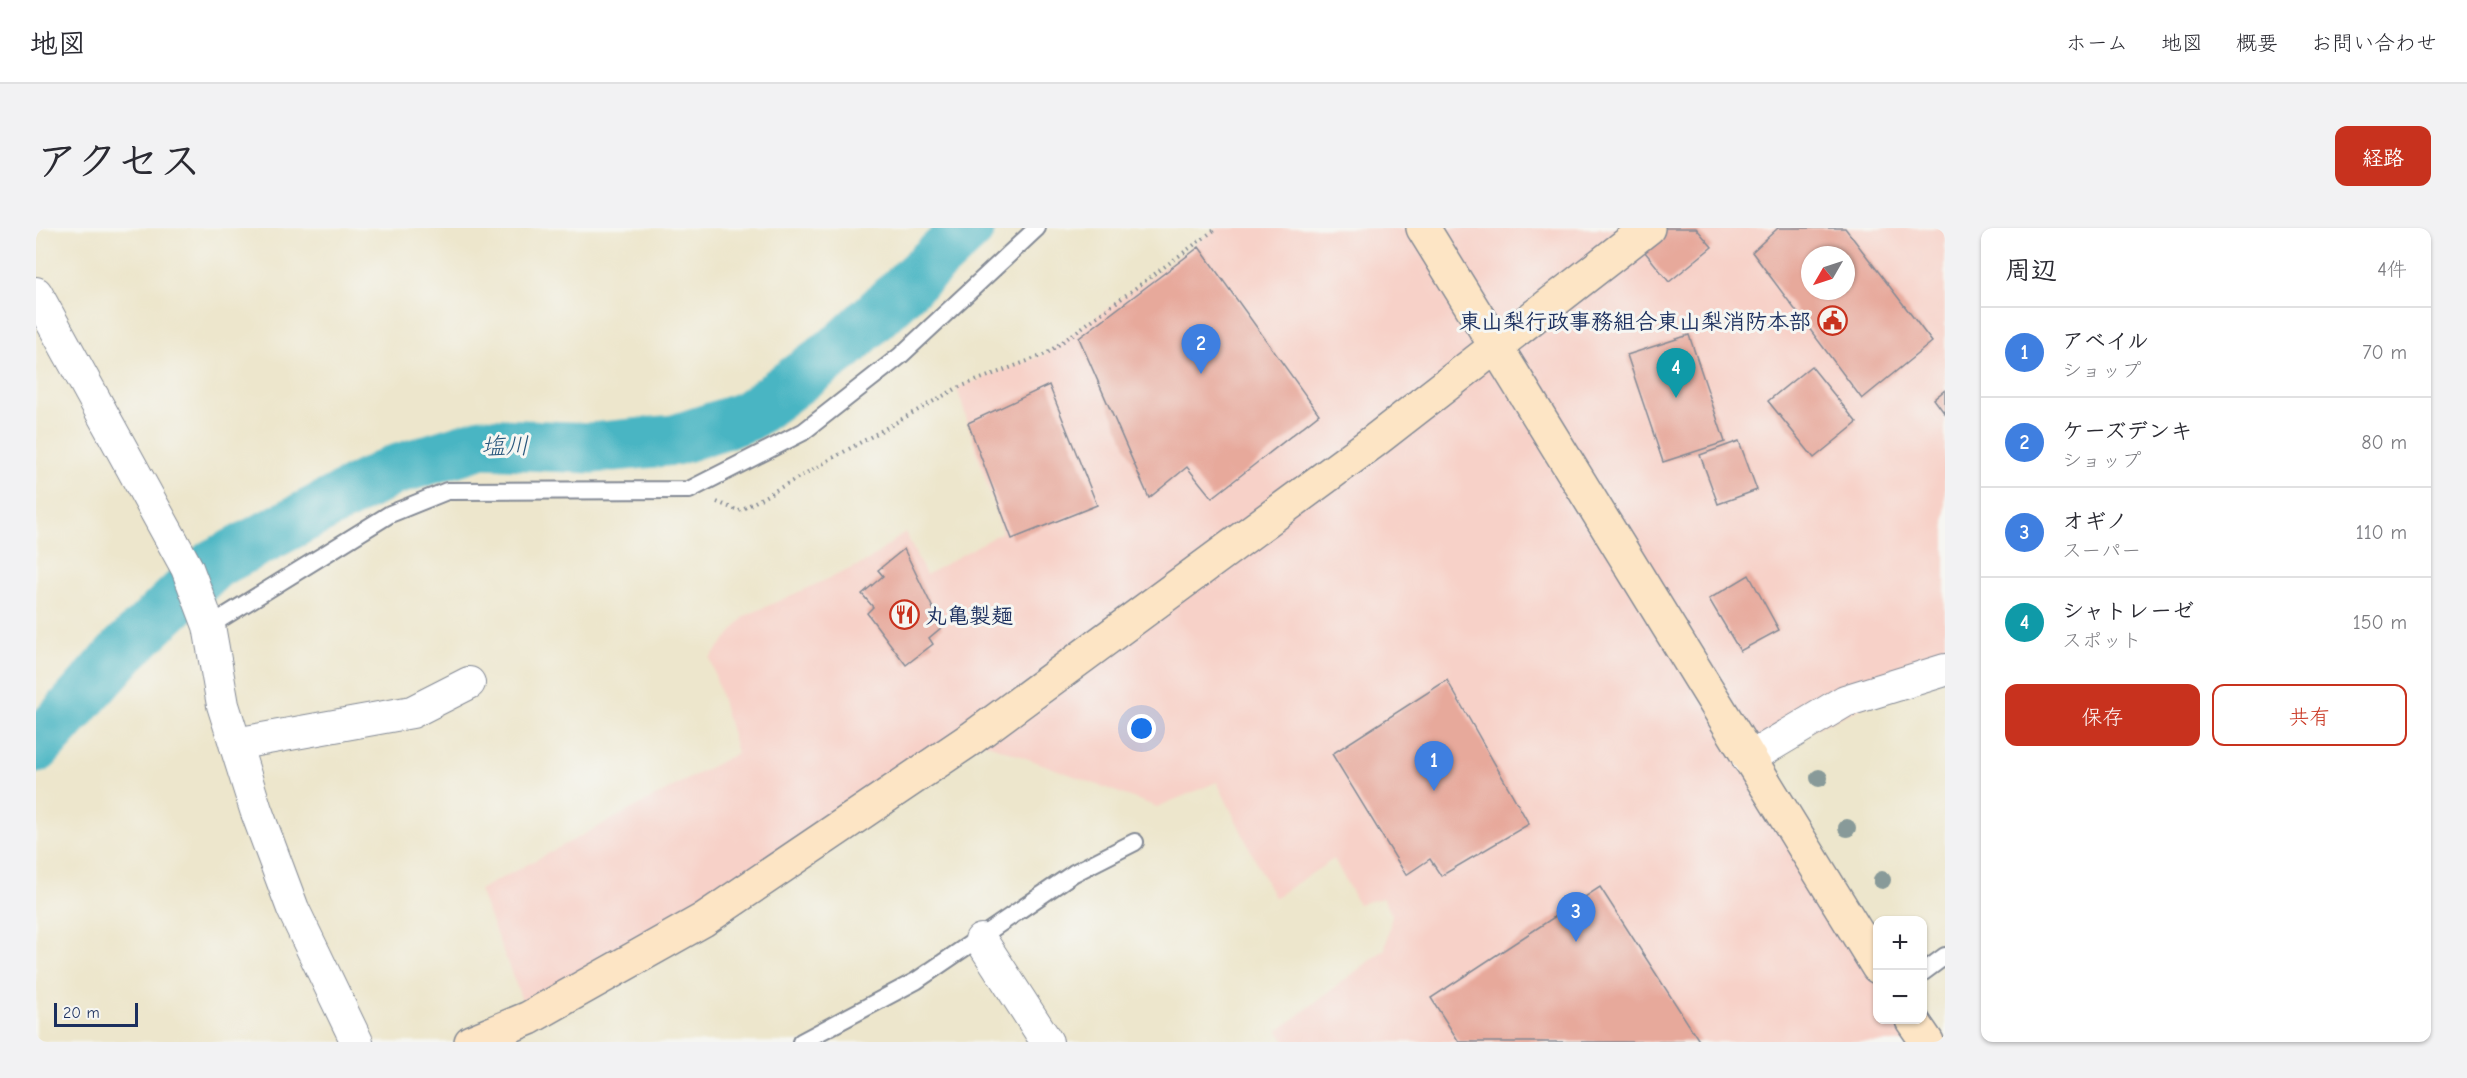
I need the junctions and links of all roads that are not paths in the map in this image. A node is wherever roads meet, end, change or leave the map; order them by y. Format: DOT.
graph roads {
  1 [pos="1036,228"];
  2 [pos="1423,228"];
  3 [pos="1648,228"];
  4 [pos="36,293"];
  5 [pos="1494,347"];
  6 [pos="209,626"];
  7 [pos="1945,670"];
  8 [pos="469,683"];
  9 [pos="236,744"];
  10 [pos="1748,759"];
  11 [pos="1135,842"];
  12 [pos="981,940"];
  13 [pos="1945,956"];
  14 [pos="1873,959"];
  15 [pos="1927,970"];
  16 [pos="1915,1024"];
  17 [pos="357,1042"];
  18 [pos="471,1042"];
  19 [pos="801,1042"];
  20 [pos="1047,1042"];
  21 [pos="1927,1042"];
  1 -- 6 [label="lane"];
  2 -- 5 [label="street"];
  3 -- 5 [label="street"];
  4 -- 6 [label="street"];
  5 -- 10 [label="street"];
  5 -- 18 [label="street"];
  6 -- 9 [label="street"];
  7 -- 10 [label="street"];
  8 -- 9 [label="street"];
  9 -- 17 [label="street"];
  10 -- 14 [label="street"];
  11 -- 12 [label="lane"];
  12 -- 19 [label="lane"];
  12 -- 20 [label="street"];
  13 -- 15 [label="lane"];
  16 -- 21 [label="street"];
}
